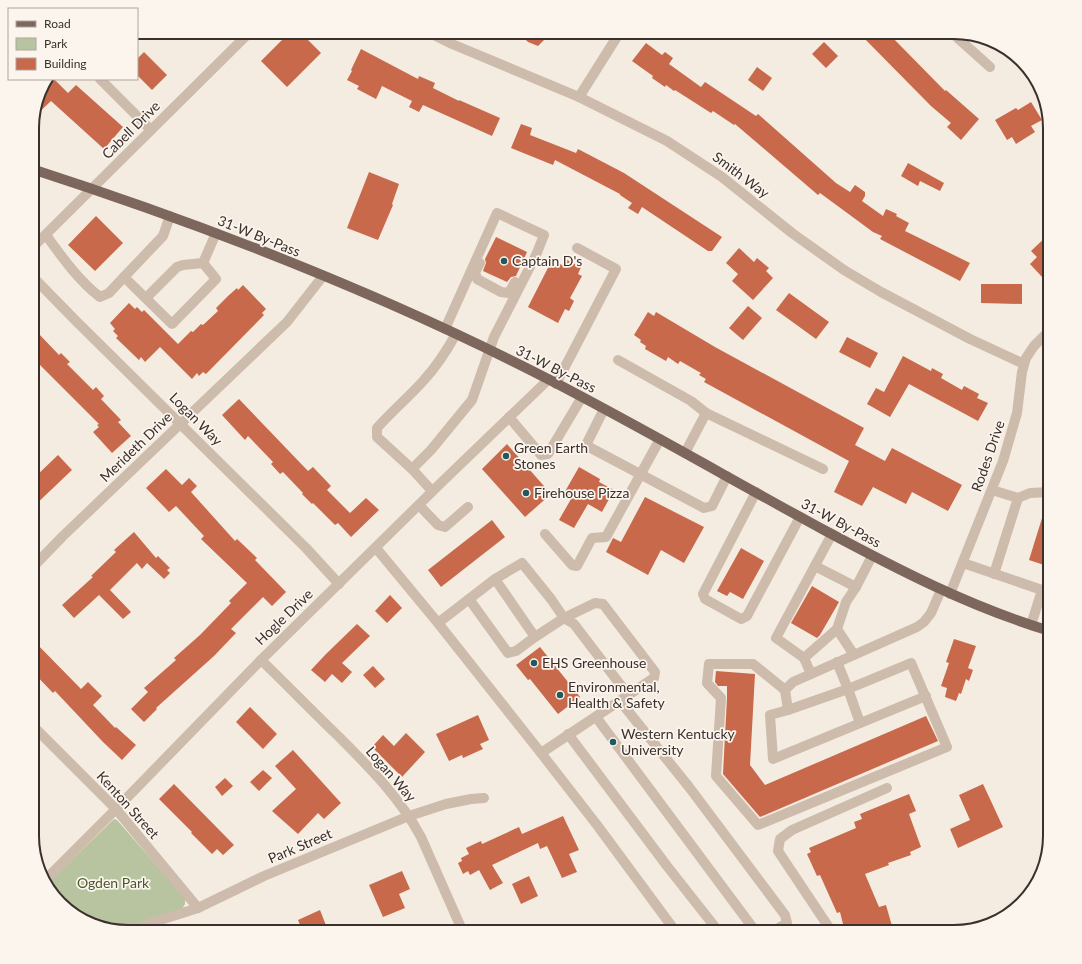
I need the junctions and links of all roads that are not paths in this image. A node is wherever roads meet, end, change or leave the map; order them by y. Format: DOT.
graph roads {
  1 [pos="243,39"];
  2 [pos="442,39"];
  3 [pos="616,39"];
  4 [pos="958,39"];
  5 [pos="990,67"];
  6 [pos="101,80"];
  7 [pos="580,97"];
  8 [pos="151,130"];
  9 [pos="39,171"];
  10 [pos="93,189"];
  11 [pos="170,216"];
  12 [pos="492,225"];
  13 [pos="216,233"];
  14 [pos="46,235"];
  15 [pos="39,242"];
  16 [pos="577,248"];
  17 [pos="536,255"];
  18 [pos="203,263"];
  19 [pos="323,276"];
  20 [pos="124,277"];
  21 [pos="39,283"];
  22 [pos="146,298"];
  23 [pos="445,329"];
  24 [pos="456,334"];
  25 [pos="1043,337"];
  26 [pos="489,350"];
  27 [pos="618,360"];
  28 [pos="1024,364"];
  29 [pos="552,382"];
  30 [pos="582,397"];
  31 [pos="604,409"];
  32 [pos="706,413"];
  33 [pos="509,417"];
  34 [pos="180,423"];
  35 [pos="660,439"];
  36 [pos="685,452"];
  37 [pos="412,469"];
  38 [pos="823,469"];
  39 [pos="641,474"];
  40 [pos="727,476"];
  41 [pos="992,490"];
  42 [pos="432,491"];
  43 [pos="756,492"];
  44 [pos="1043,492"];
  45 [pos="1018,498"];
  46 [pos="419,505"];
  47 [pos="468,508"];
  48 [pos="800,517"];
  49 [pos="545,534"];
  50 [pos="832,534"];
  51 [pos="376,548"];
  52 [pos="872,556"];
  53 [pos="39,561"];
  54 [pos="963,563"];
  55 [pos="815,566"];
  56 [pos="994,574"];
  57 [pos="495,579"];
  58 [pos="339,584"];
  59 [pos="856,587"];
  60 [pos="1043,590"];
  61 [pos="946,592"];
  62 [pos="1043,598"];
  63 [pos="469,599"];
  64 [pos="564,618"];
  65 [pos="438,623"];
  66 [pos="1031,625"];
  67 [pos="837,629"];
  68 [pos="1043,629"];
  69 [pos="535,637"];
  70 [pos="854,655"];
  71 [pos="804,658"];
  72 [pos="261,660"];
  73 [pos="837,662"];
  74 [pos="810,674"];
  75 [pos="785,690"];
  76 [pos="848,690"];
  77 [pos="926,696"];
  78 [pos="624,699"];
  79 [pos="788,710"];
  80 [pos="596,717"];
  81 [pos="860,723"];
  82 [pos="39,732"];
  83 [pos="568,734"];
  84 [pos="541,753"];
  85 [pos="887,788"];
  86 [pos="484,798"];
  87 [pos="116,809"];
  88 [pos="409,816"];
  89 [pos="48,877"];
  90 [pos="198,908"];
  91 [pos="147,925"];
  92 [pos="460,925"];
  93 [pos="671,925"];
  94 [pos="713,925"];
  95 [pos="751,925"];
  96 [pos="784,925"];
  97 [pos="827,925"];
  1 -- 8 [label="street, Cabell Drive"];
  2 -- 7 [label="street, Smith Way"];
  3 -- 7 [label="street"];
  4 -- 5 [label="street"];
  6 -- 8 [label="street"];
  7 -- 28 [label="street, Smith Way"];
  8 -- 10 [label="street, Cabell Drive"];
  9 -- 10 [label="main road, 31-W By-Pass"];
  10 -- 11 [label="main road, 31-W By-Pass"];
  10 -- 14 [label="street, Cabell Drive"];
  11 -- 13 [label="main road, 31-W By-Pass"];
  11 -- 20 [label="street"];
  12 -- 17 [label="street"];
  12 -- 17 [label="street"];
  12 -- 23 [label="street"];
  13 -- 18 [label="street"];
  13 -- 19 [label="main road, 31-W By-Pass"];
  14 -- 15 [label="street, Cabell Drive"];
  14 -- 20 [label="street"];
  16 -- 29 [label="street, Hogle Drive"];
  17 -- 26 [label="street"];
  18 -- 22 [label="street"];
  18 -- 22 [label="street"];
  19 -- 23 [label="main road, 31-W By-Pass"];
  19 -- 34 [label="street, Merideth Drive"];
  20 -- 22 [label="street"];
  21 -- 34 [label="street, Logan Way"];
  23 -- 24 [label="main road, 31-W By-Pass"];
  24 -- 26 [label="main road, 31-W By-Pass"];
  24 -- 37 [label="street"];
  25 -- 28 [label="street, Rodes Drive"];
  26 -- 29 [label="main road, 31-W By-Pass"];
  26 -- 37 [label="street"];
  27 -- 32 [label="street"];
  28 -- 41 [label="street, Rodes Drive"];
  29 -- 30 [label="main road, 31-W By-Pass"];
  29 -- 33 [label="street, Hogle Drive"];
  30 -- 31 [label="main road, 31-W By-Pass"];
  30 -- 33 [label="street"];
  31 -- 35 [label="main road, 31-W By-Pass"];
  31 -- 39 [label="street"];
  32 -- 36 [label="street"];
  32 -- 38 [label="street"];
  33 -- 42 [label="street, Hogle Drive"];
  34 -- 53 [label="street, Merideth Drive"];
  34 -- 58 [label="street, Logan Way"];
  35 -- 36 [label="main road, 31-W By-Pass"];
  35 -- 39 [label="street"];
  36 -- 40 [label="main road, 31-W By-Pass"];
  37 -- 42 [label="street"];
  39 -- 40 [label="street"];
  39 -- 49 [label="street"];
  40 -- 43 [label="main road, 31-W By-Pass"];
  41 -- 45 [label="street"];
  41 -- 54 [label="street, Rodes Drive"];
  42 -- 46 [label="street, Hogle Drive"];
  43 -- 48 [label="main road, 31-W By-Pass"];
  43 -- 48 [label="street"];
  44 -- 45 [label="street"];
  45 -- 56 [label="street"];
  46 -- 47 [label="street"];
  46 -- 51 [label="street, Hogle Drive"];
  48 -- 50 [label="main road, 31-W By-Pass"];
  50 -- 52 [label="main road, 31-W By-Pass"];
  50 -- 55 [label="street"];
  51 -- 58 [label="street, Hogle Drive"];
  51 -- 65 [label="street"];
  52 -- 59 [label="street"];
  52 -- 61 [label="main road, 31-W By-Pass"];
  54 -- 56 [label="street"];
  54 -- 61 [label="street, Rodes Drive"];
  55 -- 59 [label="street"];
  55 -- 71 [label="street"];
  56 -- 60 [label="street"];
  57 -- 63 [label="street"];
  57 -- 64 [label="street"];
  57 -- 69 [label="street"];
  58 -- 72 [label="street, Hogle Drive"];
  59 -- 67 [label="street"];
  61 -- 66 [label="main road, 31-W By-Pass"];
  61 -- 70 [label="street, Rodes Drive"];
  62 -- 66 [label="street"];
  63 -- 65 [label="street"];
  63 -- 69 [label="street"];
  64 -- 69 [label="street"];
  64 -- 78 [label="street"];
  64 -- 78 [label="street"];
  65 -- 84 [label="street"];
  66 -- 68 [label="main road, 31-W By-Pass"];
  67 -- 70 [label="street"];
  67 -- 71 [label="street"];
  70 -- 73 [label="street, Rodes Drive"];
  71 -- 74 [label="street"];
  72 -- 87 [label="street, Hogle Drive"];
  72 -- 88 [label="street, Logan Way"];
  73 -- 74 [label="street, Rodes Drive"];
  73 -- 76 [label="street"];
  74 -- 75 [label="street, Rodes Drive"];
  75 -- 77 [label="street"];
  75 -- 79 [label="street"];
  76 -- 77 [label="street"];
  76 -- 79 [label="street"];
  76 -- 81 [label="street"];
  77 -- 81 [label="street"];
  78 -- 80 [label="street"];
  78 -- 96 [label="street"];
  79 -- 81 [label="street"];
  80 -- 83 [label="street"];
  80 -- 95 [label="street"];
  82 -- 87 [label="street, Kenton Street"];
  83 -- 84 [label="street"];
  83 -- 94 [label="street"];
  84 -- 93 [label="street"];
  85 -- 97 [label="street"];
  86 -- 88 [label="street, Park Street"];
  87 -- 89 [label="street, Hogle Drive"];
  87 -- 90 [label="street, Kenton Street"];
  88 -- 90 [label="street, Park Street"];
  88 -- 92 [label="street, Logan Way"];
  90 -- 91 [label="street, Park Street"];
}
